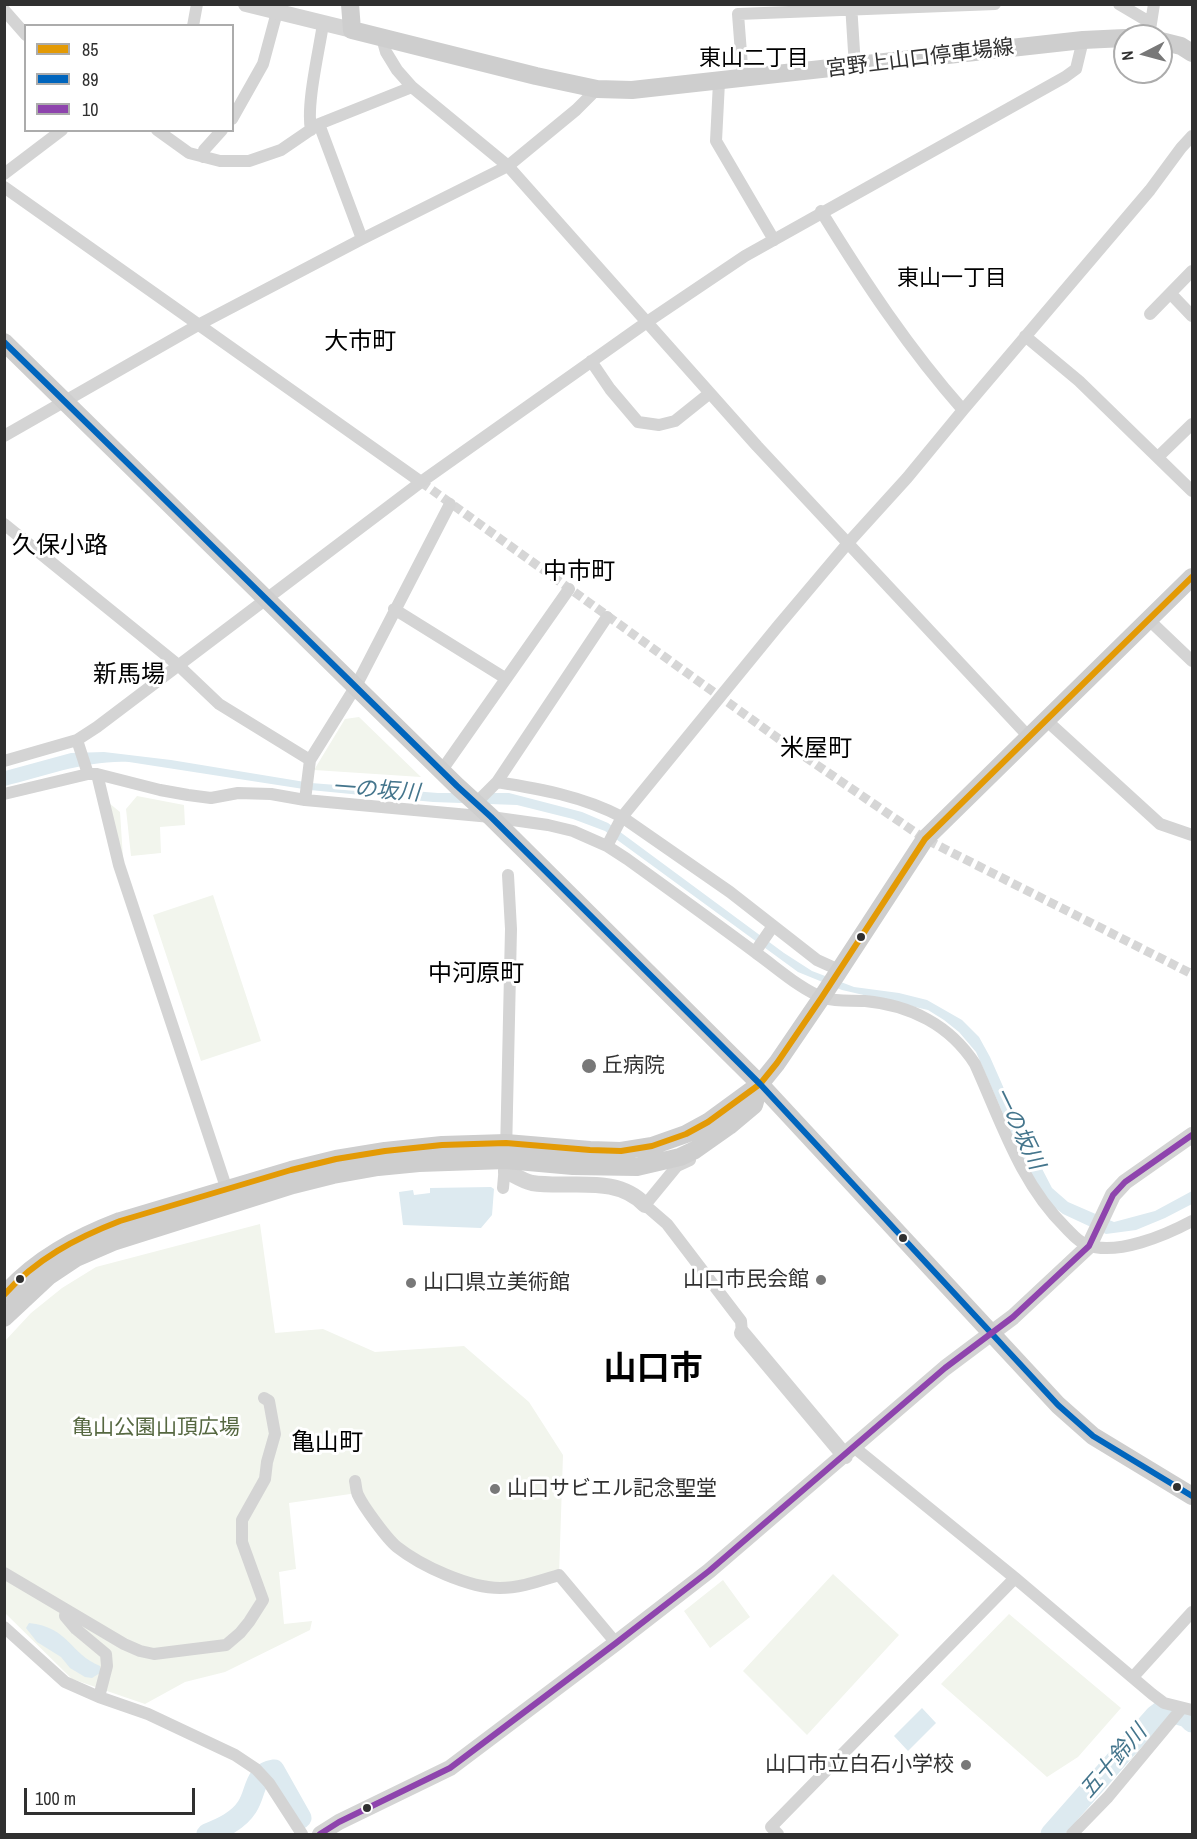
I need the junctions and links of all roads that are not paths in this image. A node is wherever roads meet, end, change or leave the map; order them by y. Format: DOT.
graph roads {
  1 [pos="197,4"];
  2 [pos="246,4"];
  3 [pos="350,4"];
  4 [pos="995,4"];
  5 [pos="1119,4"];
  6 [pos="1154,4"];
  7 [pos="851,7"];
  8 [pos="277,12"];
  9 [pos="7,18"];
  10 [pos="1151,23"];
  11 [pos="193,24"];
  12 [pos="324,24"];
  13 [pos="352,30"];
  14 [pos="24,33"];
  15 [pos="382,38"];
  16 [pos="1113,39"];
  17 [pos="1083,40"];
  18 [pos="1173,44"];
  19 [pos="1192,53"];
  20 [pos="855,66"];
  21 [pos="743,79"];
  22 [pos="719,82"];
  23 [pos="412,87"];
  24 [pos="597,89"];
  25 [pos="234,115"];
  26 [pos="315,127"];
  27 [pos="59,132"];
  28 [pos="161,132"];
  29 [pos="220,132"];
  30 [pos="1192,136"];
  31 [pos="203,157"];
  32 [pos="508,166"];
  33 [pos="4,174"];
  34 [pos="4,187"];
  35 [pos="822,212"];
  36 [pos="362,239"];
  37 [pos="774,240"];
  38 [pos="1192,271"];
  39 [pos="1171,294"];
  40 [pos="1150,314"];
  41 [pos="1192,316"];
  42 [pos="647,322"];
  43 [pos="198,325"];
  44 [pos="1025,336"];
  45 [pos="4,342"];
  46 [pos="591,361"];
  47 [pos="710,393"];
  48 [pos="66,402"];
  49 [pos="963,410"];
  50 [pos="1192,424"];
  51 [pos="5,433"];
  52 [pos="1158,456"];
  53 [pos="421,482"];
  54 [pos="1192,491"];
  55 [pos="450,504"];
  56 [pos="4,524"];
  57 [pos="848,543"];
  58 [pos="1192,577"];
  59 [pos="569,589"];
  60 [pos="266,598"];
  61 [pos="394,609"];
  62 [pos="607,617"];
  63 [pos="1149,620"];
  64 [pos="1192,661"];
  65 [pos="178,665"];
  66 [pos="505,678"];
  67 [pos="356,686"];
  68 [pos="1046,720"];
  69 [pos="1029,737"];
  70 [pos="77,742"];
  71 [pos="310,760"];
  72 [pos="4,761"];
  73 [pos="442,770"];
  74 [pos="90,772"];
  75 [pos="487,792"];
  76 [pos="4,794"];
  77 [pos="306,797"];
  78 [pos="491,817"];
  79 [pos="621,820"];
  80 [pos="1192,835"];
  81 [pos="607,846"];
  82 [pos="508,875"];
  83 [pos="770,930"];
  84 [pos="757,950"];
  85 [pos="839,970"];
  86 [pos="822,997"];
  87 [pos="760,1084"];
  88 [pos="1192,1135"];
  89 [pos="709,1140"];
  90 [pos="506,1158"];
  91 [pos="503,1188"];
  92 [pos="227,1190"];
  93 [pos="645,1205"];
  94 [pos="1192,1221"];
  95 [pos="1091,1242"];
  96 [pos="4,1295"];
  97 [pos="4,1318"];
  98 [pos="992,1332"];
  99 [pos="742,1333"];
  100 [pos="264,1398"];
  101 [pos="850,1452"];
  102 [pos="355,1481"];
  103 [pos="1192,1496"];
  104 [pos="4,1573"];
  105 [pos="1015,1578"];
  106 [pos="66,1610"];
  107 [pos="1192,1612"];
  108 [pos="4,1627"];
  109 [pos="616,1643"];
  110 [pos="1133,1677"];
  111 [pos="99,1697"];
  112 [pos="1187,1709"];
  113 [pos="302,1834"];
  114 [pos="320,1834"];
  115 [pos="778,1834"];
  116 [pos="1072,1834"];
  1 -- 11 [label="street"];
  2 -- 8 [label="street"];
  3 -- 13 [label="main road"];
  4 -- 7 [label="street"];
  5 -- 10 [label="street"];
  6 -- 10 [label="street"];
  7 -- 20 [label="street"];
  7 -- 21 [label="street"];
  8 -- 12 [label="street"];
  8 -- 25 [label="street"];
  9 -- 14 [label="street"];
  12 -- 13 [label="street"];
  12 -- 26 [label="street"];
  13 -- 15 [label="main road, 宮野上山口停車場線"];
  15 -- 23 [label="street"];
  15 -- 24 [label="main road, 宮野上山口停車場線"];
  16 -- 17 [label="main road, 宮野上山口停車場線"];
  17 -- 20 [label="main road, 宮野上山口停車場線"];
  17 -- 35 [label="street"];
  18 -- 19 [label="main road"];
  20 -- 21 [label="main road, 宮野上山口停車場線"];
  21 -- 22 [label="main road, 宮野上山口停車場線"];
  22 -- 24 [label="main road, 宮野上山口停車場線"];
  22 -- 37 [label="street"];
  23 -- 26 [label="street"];
  23 -- 32 [label="street"];
  24 -- 32 [label="street"];
  26 -- 31 [label="street"];
  26 -- 36 [label="street"];
  27 -- 33 [label="street"];
  28 -- 31 [label="street"];
  29 -- 31 [label="street"];
  30 -- 44 [label="street"];
  32 -- 36 [label="street"];
  32 -- 42 [label="street"];
  34 -- 43 [label="street"];
  35 -- 37 [label="street"];
  35 -- 49 [label="street"];
  36 -- 43 [label="street"];
  37 -- 42 [label="street"];
  38 -- 39 [label="street"];
  39 -- 40 [label="street"];
  39 -- 41 [label="street"];
  42 -- 46 [label="street"];
  42 -- 47 [label="street"];
  43 -- 48 [label="street"];
  43 -- 53 [label="street"];
  44 -- 49 [label="street"];
  44 -- 52 [label="street"];
  45 -- 48 [label="main road"];
  46 -- 47 [label="street"];
  46 -- 53 [label="street"];
  47 -- 57 [label="street"];
  48 -- 51 [label="street"];
  48 -- 60 [label="main road"];
  49 -- 57 [label="street"];
  50 -- 52 [label="street"];
  52 -- 54 [label="street"];
  53 -- 60 [label="street"];
  55 -- 61 [label="street"];
  56 -- 65 [label="street"];
  57 -- 69 [label="street"];
  57 -- 79 [label="street"];
  58 -- 63 [label="main road"];
  59 -- 66 [label="street"];
  60 -- 65 [label="street"];
  60 -- 67 [label="main road"];
  61 -- 66 [label="street"];
  61 -- 67 [label="street"];
  62 -- 75 [label="street"];
  63 -- 64 [label="street"];
  63 -- 68 [label="main road"];
  65 -- 70 [label="street"];
  65 -- 71 [label="street"];
  66 -- 73 [label="street"];
  67 -- 71 [label="street"];
  67 -- 73 [label="main road"];
  68 -- 69 [label="main road"];
  68 -- 80 [label="street"];
  69 -- 85 [label="main road"];
  70 -- 72 [label="street"];
  70 -- 74 [label="street"];
  71 -- 77 [label="street"];
  73 -- 75 [label="main road"];
  74 -- 76 [label="street"];
  74 -- 77 [label="street"];
  74 -- 92 [label="street"];
  75 -- 78 [label="main road"];
  75 -- 79 [label="street"];
  77 -- 78 [label="street"];
  78 -- 81 [label="street"];
  78 -- 87 [label="main road"];
  79 -- 81 [label="street"];
  79 -- 83 [label="street"];
  81 -- 84 [label="street"];
  82 -- 90 [label="street"];
  83 -- 84 [label="street"];
  83 -- 85 [label="street"];
  84 -- 86 [label="street"];
  85 -- 86 [label="main road"];
  86 -- 87 [label="main road"];
  86 -- 95 [label="street"];
  87 -- 89 [label="main road"];
  87 -- 90 [label="main road"];
  87 -- 98 [label="main road"];
  88 -- 95 [label="street"];
  89 -- 90 [label="main road"];
  89 -- 93 [label="street"];
  90 -- 91 [label="street"];
  90 -- 92 [label="main road"];
  90 -- 93 [label="street"];
  90 -- 97 [label="main road"];
  92 -- 96 [label="main road"];
  93 -- 99 [label="street"];
  94 -- 95 [label="street"];
  95 -- 98 [label="street"];
  98 -- 101 [label="street"];
  98 -- 103 [label="main road"];
  99 -- 101 [label="street"];
  100 -- 106 [label="street"];
  101 -- 105 [label="street"];
  101 -- 109 [label="street"];
  102 -- 109 [label="street"];
  104 -- 106 [label="street"];
  105 -- 110 [label="street"];
  105 -- 115 [label="street"];
  106 -- 111 [label="street"];
  107 -- 110 [label="street"];
  108 -- 111 [label="street"];
  109 -- 114 [label="street"];
  110 -- 112 [label="street"];
  111 -- 113 [label="street"];
  112 -- 116 [label="street"];
}
